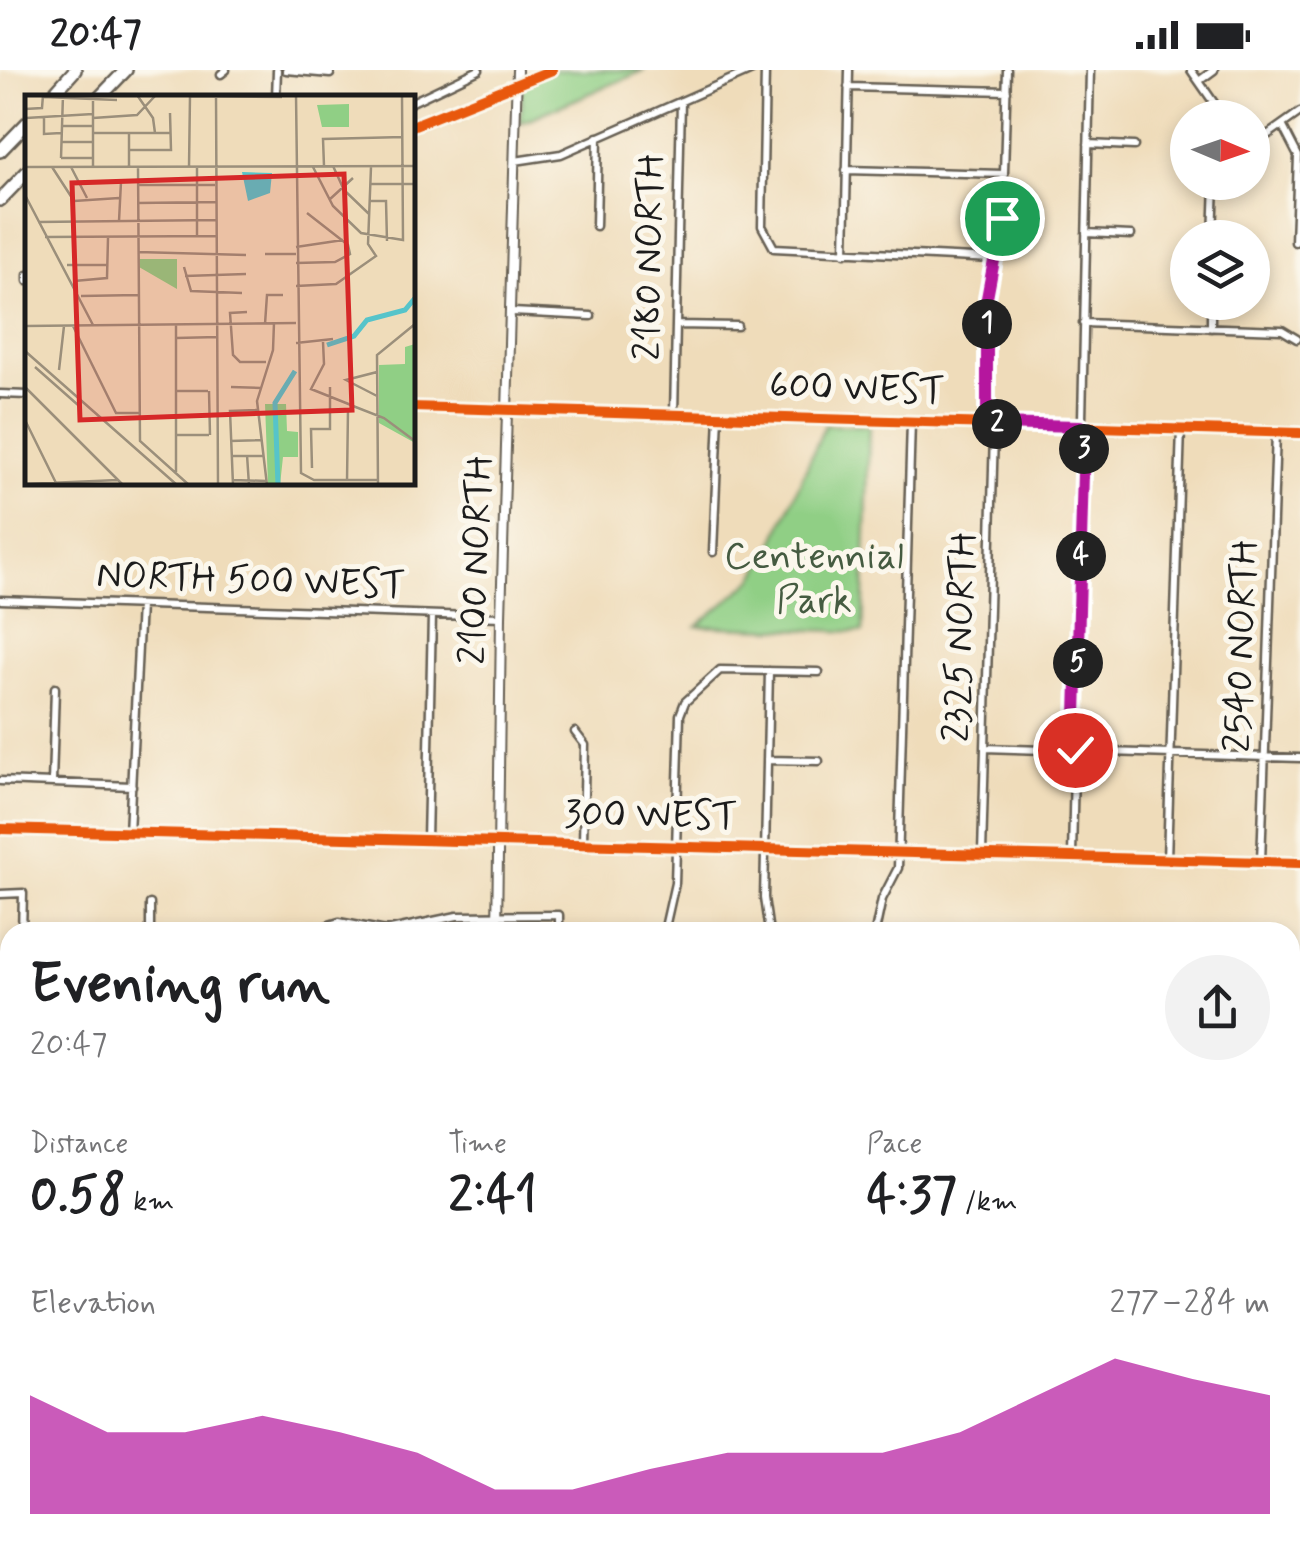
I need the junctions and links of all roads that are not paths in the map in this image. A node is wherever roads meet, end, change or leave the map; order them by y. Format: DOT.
graph roads {
  1 [pos="75,70"];
  2 [pos="126,70"];
  3 [pos="286,70"];
  4 [pos="479,70"];
  5 [pos="517,70"];
  6 [pos="752,70"];
  7 [pos="766,70"];
  8 [pos="849,70"];
  9 [pos="1007,70"];
  10 [pos="1090,70"];
  11 [pos="1190,70"];
  12 [pos="1214,70"];
  13 [pos="330,74"];
  14 [pos="1199,81"];
  15 [pos="848,87"];
  16 [pos="1006,91"];
  17 [pos="53,95"];
  18 [pos="102,95"];
  19 [pos="1212,100"];
  20 [pos="415,101"];
  21 [pos="681,101"];
  22 [pos="1300,112"];
  23 [pos="25,125"];
  24 [pos="1282,126"];
  25 [pos="1270,134"];
  26 [pos="598,137"];
  27 [pos="1088,144"];
  28 [pos="1134,146"];
  29 [pos="0,152"];
  30 [pos="516,161"];
  31 [pos="846,170"];
  32 [pos="25,174"];
  33 [pos="1004,174"];
  34 [pos="0,200"];
  35 [pos="596,226"];
  36 [pos="1086,233"];
  37 [pos="1131,234"];
  38 [pos="1295,242"];
  39 [pos="845,253"];
  40 [pos="993,259"];
  41 [pos="512,312"];
  42 [pos="591,316"];
  43 [pos="1211,320"];
  44 [pos="1083,324"];
  45 [pos="677,325"];
  46 [pos="738,326"];
  47 [pos="1211,328"];
  48 [pos="1297,339"];
  49 [pos="0,394"];
  50 [pos="25,395"];
  51 [pos="415,406"];
  52 [pos="510,408"];
  53 [pos="674,414"];
  54 [pos="718,415"];
  55 [pos="912,421"];
  56 [pos="990,424"];
  57 [pos="1080,426"];
  58 [pos="1180,428"];
  59 [pos="1276,432"];
  60 [pos="1300,432"];
  61 [pos="713,552"];
  62 [pos="0,600"];
  63 [pos="140,605"];
  64 [pos="432,615"];
  65 [pos="501,617"];
  66 [pos="770,671"];
  67 [pos="819,672"];
  68 [pos="54,688"];
  69 [pos="575,732"];
  70 [pos="985,748"];
  71 [pos="1075,750"];
  72 [pos="1170,754"];
  73 [pos="1266,757"];
  74 [pos="1300,758"];
  75 [pos="768,760"];
  76 [pos="819,762"];
  77 [pos="0,782"];
  78 [pos="52,783"];
  79 [pos="132,786"];
  80 [pos="0,829"];
  81 [pos="129,833"];
  82 [pos="427,841"];
  83 [pos="498,843"];
  84 [pos="583,844"];
  85 [pos="676,846"];
  86 [pos="765,848"];
  87 [pos="899,850"];
  88 [pos="982,854"];
  89 [pos="1072,856"];
  90 [pos="1167,859"];
  91 [pos="1261,862"];
  92 [pos="1300,863"];
  93 [pos="0,894"];
  94 [pos="150,904"];
  95 [pos="498,914"];
  96 [pos="22,922"];
  97 [pos="150,922"];
  98 [pos="439,922"];
  99 [pos="498,922"];
  100 [pos="559,922"];
  101 [pos="665,922"];
  102 [pos="769,922"];
  103 [pos="877,922"];
  1 -- 17 [label="highway"];
  2 -- 18 [label="highway"];
  3 -- 13 [label="street"];
  4 -- 20 [label="street"];
  5 -- 30 [label="street, 2100 NORTH"];
  6 -- 21 [label="street"];
  7 -- 39 [label="street"];
  8 -- 15 [label="street"];
  9 -- 16 [label="street, 2325 NORTH"];
  10 -- 27 [label="street"];
  11 -- 14 [label="street"];
  12 -- 14 [label="street"];
  14 -- 19 [label="street"];
  15 -- 16 [label="street"];
  15 -- 31 [label="street"];
  16 -- 33 [label="street, 2325 NORTH"];
  21 -- 26 [label="street"];
  21 -- 45 [label="street, 2180 NORTH"];
  22 -- 24 [label="street"];
  23 -- 29 [label="highway"];
  24 -- 25 [label="street"];
  24 -- 38 [label="street"];
  26 -- 30 [label="street"];
  26 -- 35 [label="street"];
  27 -- 28 [label="street"];
  27 -- 36 [label="street"];
  30 -- 41 [label="street, 2100 NORTH"];
  31 -- 33 [label="street"];
  31 -- 39 [label="street"];
  32 -- 34 [label="highway"];
  33 -- 40 [label="street, 2325 NORTH"];
  36 -- 37 [label="street"];
  36 -- 44 [label="street"];
  39 -- 40 [label="street"];
  40 -- 56 [label="street, 2325 NORTH"];
  41 -- 42 [label="street"];
  41 -- 52 [label="street, 2100 NORTH"];
  43 -- 47 [label="street"];
  44 -- 47 [label="street"];
  44 -- 57 [label="street"];
  45 -- 46 [label="street"];
  45 -- 53 [label="street, 2180 NORTH"];
  47 -- 48 [label="street"];
  49 -- 50 [label="street"];
  51 -- 52 [label="street, 600 WEST"];
  52 -- 53 [label="street, 600 WEST"];
  52 -- 65 [label="street, 2100 NORTH"];
  53 -- 54 [label="street, 600 WEST"];
  54 -- 55 [label="street, 600 WEST"];
  54 -- 61 [label="street"];
  55 -- 56 [label="street, 600 WEST"];
  55 -- 87 [label="street"];
  56 -- 57 [label="street, 600 WEST"];
  56 -- 70 [label="street, 2325 NORTH"];
  57 -- 58 [label="street, 600 WEST"];
  57 -- 71 [label="street"];
  58 -- 59 [label="street, 600 WEST"];
  58 -- 72 [label="street"];
  59 -- 60 [label="street, 600 WEST"];
  59 -- 73 [label="street, 2540 NORTH"];
  62 -- 63 [label="street, NORTH 500 WEST"];
  63 -- 64 [label="street, NORTH 500 WEST"];
  63 -- 79 [label="street"];
  64 -- 65 [label="street, NORTH 500 WEST"];
  64 -- 82 [label="street"];
  65 -- 83 [label="street, 2100 NORTH"];
  66 -- 67 [label="street"];
  66 -- 75 [label="street"];
  66 -- 85 [label="street"];
  68 -- 78 [label="street"];
  69 -- 84 [label="street"];
  70 -- 71 [label="street"];
  70 -- 88 [label="street, 2325 NORTH"];
  71 -- 72 [label="street"];
  71 -- 89 [label="street"];
  72 -- 73 [label="street"];
  72 -- 90 [label="street"];
  73 -- 74 [label="street"];
  73 -- 91 [label="street, 2540 NORTH"];
  75 -- 76 [label="street"];
  75 -- 86 [label="street"];
  77 -- 78 [label="street"];
  78 -- 79 [label="street"];
  79 -- 81 [label="street"];
  80 -- 81 [label="street, 300 WEST"];
  81 -- 82 [label="street, 300 WEST"];
  82 -- 83 [label="street, 300 WEST"];
  83 -- 84 [label="street, 300 WEST"];
  83 -- 95 [label="street, 2100 NORTH"];
  84 -- 85 [label="street, 300 WEST"];
  85 -- 86 [label="street, 300 WEST"];
  85 -- 101 [label="street"];
  86 -- 87 [label="street, 300 WEST"];
  86 -- 102 [label="street"];
  87 -- 88 [label="street, 300 WEST"];
  87 -- 103 [label="street"];
  88 -- 89 [label="street, 300 WEST"];
  89 -- 90 [label="street, 300 WEST"];
  90 -- 91 [label="street, 300 WEST"];
  91 -- 92 [label="street, 300 WEST"];
  93 -- 96 [label="street"];
  94 -- 97 [label="street"];
  95 -- 98 [label="street"];
  95 -- 99 [label="street, 2100 NORTH"];
  95 -- 100 [label="street"];
}
